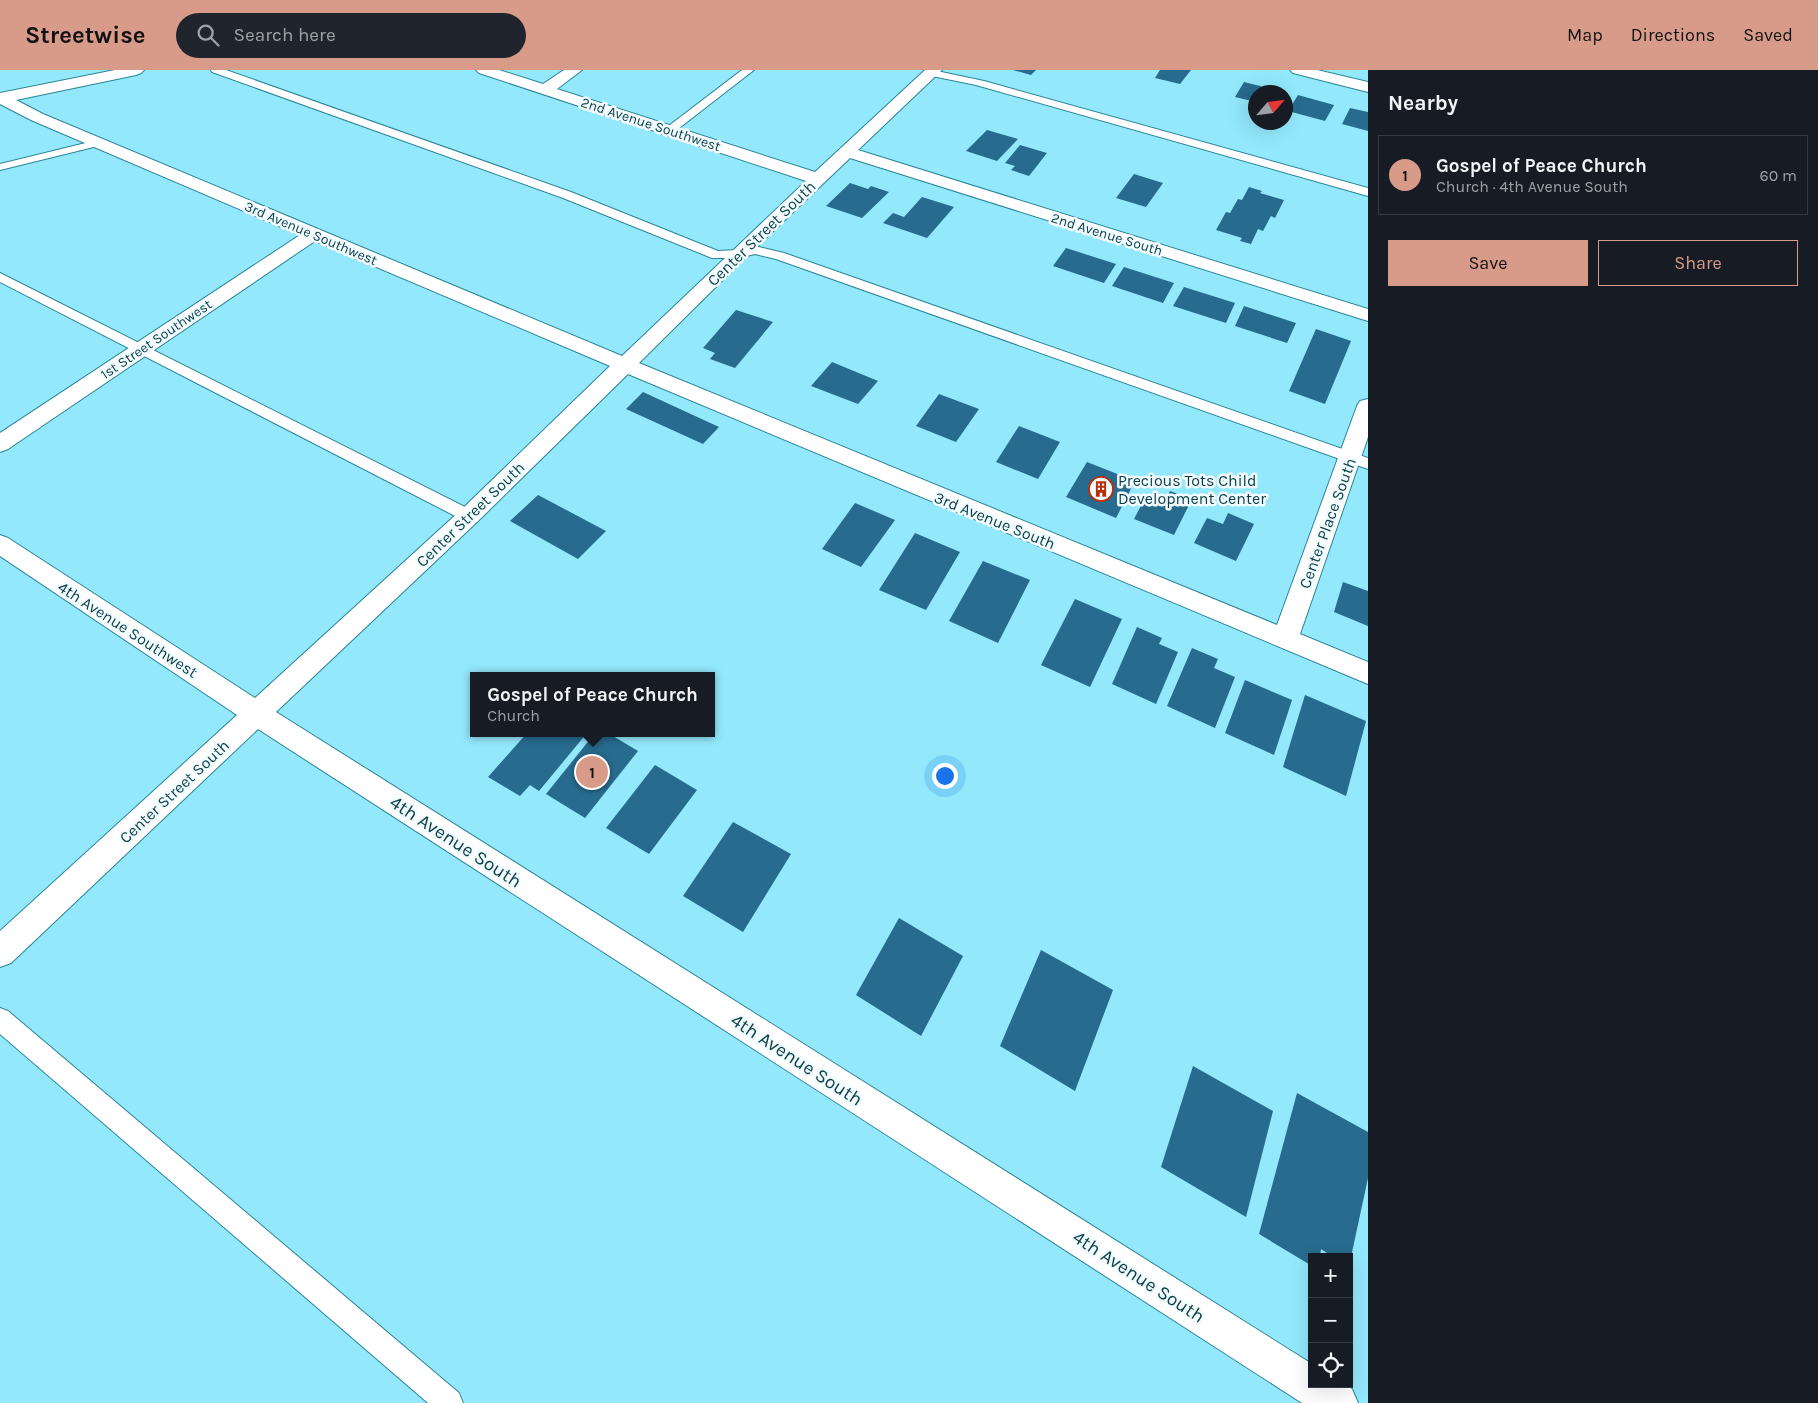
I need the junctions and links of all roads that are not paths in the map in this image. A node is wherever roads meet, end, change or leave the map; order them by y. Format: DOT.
graph roads {
  1 [pos="136,70"];
  2 [pos="216,70"];
  3 [pos="484,70"];
  4 [pos="574,70"];
  5 [pos="749,70"];
  6 [pos="1298,70"];
  7 [pos="932,72"];
  8 [pos="1368,87"];
  9 [pos="545,90"];
  10 [pos="0,99"];
  11 [pos="670,130"];
  12 [pos="98,143"];
  13 [pos="847,152"];
  14 [pos="0,167"];
  15 [pos="818,179"];
  16 [pos="1368,192"];
  17 [pos="312,234"];
  18 [pos="738,254"];
  19 [pos="0,277"];
  20 [pos="1368,316"];
  21 [pos="141,349"];
  22 [pos="623,365"];
  23 [pos="1368,406"];
  24 [pos="0,444"];
  25 [pos="1359,461"];
  26 [pos="469,516"];
  27 [pos="0,544"];
  28 [pos="1285,638"];
  29 [pos="1368,673"];
  30 [pos="257,714"];
  31 [pos="0,952"];
  32 [pos="0,1019"];
  33 [pos="449,1403"];
  34 [pos="1338,1403"];
  1 -- 10 [label="street"];
  2 -- 18 [label="lane"];
  3 -- 9 [label="street, 2nd Avenue Southwest"];
  4 -- 9 [label="street"];
  5 -- 11 [label="lane"];
  6 -- 8 [label="street"];
  7 -- 13 [label="street, Center Street South"];
  7 -- 16 [label="lane"];
  9 -- 11 [label="street, 2nd Avenue Southwest"];
  10 -- 12 [label="street, 3rd Avenue Southwest"];
  11 -- 15 [label="street, 2nd Avenue Southwest"];
  12 -- 14 [label="lane"];
  12 -- 17 [label="street, 3rd Avenue Southwest"];
  13 -- 15 [label="street, Center Street South"];
  13 -- 20 [label="street, 2nd Avenue South"];
  15 -- 18 [label="street, Center Street South"];
  17 -- 21 [label="street, 1st Street Southwest"];
  17 -- 22 [label="street, 3rd Avenue Southwest"];
  18 -- 22 [label="street, Center Street South"];
  18 -- 25 [label="lane"];
  19 -- 21 [label="lane"];
  21 -- 24 [label="street, 1st Street Southwest"];
  21 -- 26 [label="lane"];
  22 -- 26 [label="street, Center Street South"];
  22 -- 28 [label="street, 3rd Avenue South"];
  23 -- 25 [label="street, Center Place South"];
  25 -- 28 [label="street, Center Place South"];
  26 -- 30 [label="street, Center Street South"];
  27 -- 30 [label="street, 4th Avenue Southwest"];
  28 -- 29 [label="street, 3rd Avenue South"];
  30 -- 31 [label="street, Center Street South"];
  30 -- 34 [label="street, 4th Avenue South"];
  32 -- 33 [label="lane"];
}
